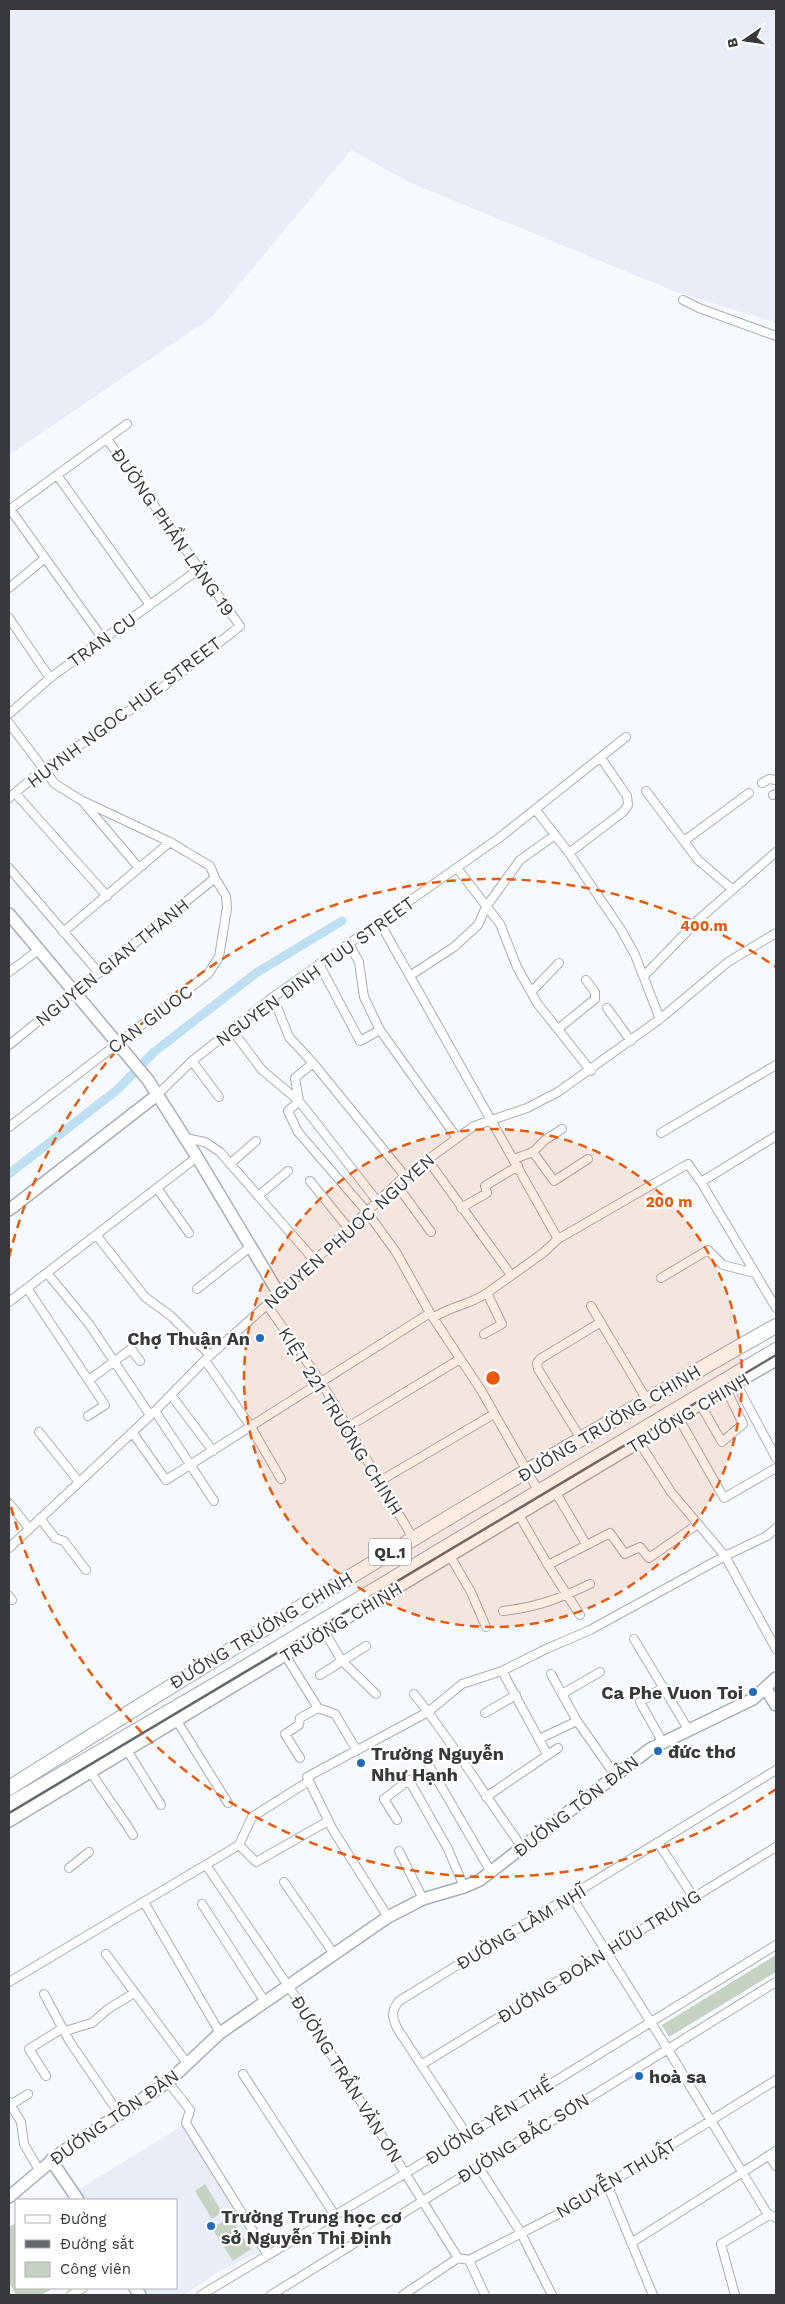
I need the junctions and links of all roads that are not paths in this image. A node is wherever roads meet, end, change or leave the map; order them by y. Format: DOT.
graph roads {
  1 [pos="683,300"];
  2 [pos="776,336"];
  3 [pos="128,424"];
  4 [pos="107,439"];
  5 [pos="57,475"];
  6 [pos="9,510"];
  7 [pos="44,559"];
  8 [pos="199,569"];
  9 [pos="9,588"];
  10 [pos="150,605"];
  11 [pos="9,618"];
  12 [pos="240,626"];
  13 [pos="102,639"];
  14 [pos="50,678"];
  15 [pos="9,714"];
  16 [pos="9,723"];
  17 [pos="626,737"];
  18 [pos="601,758"];
  19 [pos="46,769"];
  20 [pos="776,780"];
  21 [pos="762,782"];
  22 [pos="646,791"];
  23 [pos="749,793"];
  24 [pos="12,796"];
  25 [pos="81,800"];
  26 [pos="535,809"];
  27 [pos="555,835"];
  28 [pos="684,841"];
  29 [pos="170,842"];
  30 [pos="776,852"];
  31 [pos="569,853"];
  32 [pos="9,868"];
  33 [pos="139,868"];
  34 [pos="457,868"];
  35 [pos="214,878"];
  36 [pos="732,889"];
  37 [pos="107,896"];
  38 [pos="486,907"];
  39 [pos="9,914"];
  40 [pos="380,923"];
  41 [pos="63,932"];
  42 [pos="776,933"];
  43 [pos="349,944"];
  44 [pos="40,949"];
  45 [pos="558,963"];
  46 [pos="319,964"];
  47 [pos="9,972"];
  48 [pos="99,973"];
  49 [pos="411,975"];
  50 [pos="644,976"];
  51 [pos="586,980"];
  52 [pos="531,992"];
  53 [pos="76,993"];
  54 [pos="273,997"];
  55 [pos="607,1008"];
  56 [pos="660,1019"];
  57 [pos="558,1029"];
  58 [pos="232,1030"];
  59 [pos="380,1030"];
  60 [pos="631,1041"];
  61 [pos="117,1043"];
  62 [pos="9,1045"];
  63 [pos="192,1061"];
  64 [pos="314,1063"];
  65 [pos="776,1065"];
  66 [pos="591,1071"];
  67 [pos="157,1095"];
  68 [pos="219,1097"];
  69 [pos="299,1101"];
  70 [pos="492,1120"];
  71 [pos="9,1128"];
  72 [pos="562,1129"];
  73 [pos="661,1133"];
  74 [pos="776,1136"];
  75 [pos="185,1138"];
  76 [pos="457,1138"];
  77 [pos="256,1141"];
  78 [pos="533,1152"];
  79 [pos="197,1157"];
  80 [pos="427,1159"];
  81 [pos="588,1159"];
  82 [pos="516,1163"];
  83 [pos="231,1164"];
  84 [pos="288,1171"];
  85 [pos="405,1176"];
  86 [pos="310,1181"];
  87 [pos="701,1182"];
  88 [pos="396,1184"];
  89 [pos="157,1188"];
  90 [pos="258,1196"];
  91 [pos="378,1202"];
  92 [pos="461,1208"];
  93 [pos="9,1210"];
  94 [pos="367,1212"];
  95 [pos="349,1229"];
  96 [pos="431,1232"];
  97 [pos="189,1233"];
  98 [pos="97,1236"];
  99 [pos="558,1239"];
  100 [pos="250,1247"];
  101 [pos="315,1261"];
  102 [pos="47,1273"];
  103 [pos="755,1273"];
  104 [pos="511,1275"];
  105 [pos="661,1278"];
  106 [pos="27,1288"];
  107 [pos="197,1289"];
  108 [pos="279,1294"];
  109 [pos="487,1294"];
  110 [pos="9,1302"];
  111 [pos="267,1305"];
  112 [pos="591,1306"];
  113 [pos="776,1308"];
  114 [pos="432,1315"];
  115 [pos="601,1322"];
  116 [pos="776,1326"];
  117 [pos="484,1334"];
  118 [pos="776,1350"];
  119 [pos="207,1358"];
  120 [pos="460,1359"];
  121 [pos="716,1360"];
  122 [pos="776,1360"];
  123 [pos="140,1361"];
  124 [pos="114,1362"];
  125 [pos="90,1380"];
  126 [pos="321,1382"];
  127 [pos="730,1384"];
  128 [pos="171,1395"];
  129 [pos="648,1400"];
  130 [pos="700,1404"];
  131 [pos="153,1413"];
  132 [pos="494,1414"];
  133 [pos="88,1416"];
  134 [pos="678,1417"];
  135 [pos="251,1427"];
  136 [pos="348,1427"];
  137 [pos="39,1432"];
  138 [pos="132,1432"];
  139 [pos="581,1439"];
  140 [pos="639,1442"];
  141 [pos="213,1451"];
  142 [pos="776,1458"];
  143 [pos="191,1465"];
  144 [pos="776,1468"];
  145 [pos="527,1471"];
  146 [pos="280,1479"];
  147 [pos="380,1481"];
  148 [pos="79,1482"];
  149 [pos="539,1492"];
  150 [pos="556,1493"];
  151 [pos="214,1501"];
  152 [pos="9,1503"];
  153 [pos="519,1515"];
  154 [pos="40,1518"];
  155 [pos="698,1524"];
  156 [pos="29,1528"];
  157 [pos="776,1528"];
  158 [pos="413,1538"];
  159 [pos="586,1544"];
  160 [pos="9,1548"];
  161 [pos="450,1556"];
  162 [pos="725,1556"];
  163 [pos="548,1565"];
  164 [pos="86,1570"];
  165 [pos="590,1584"];
  166 [pos="567,1595"];
  167 [pos="503,1611"];
  168 [pos="580,1615"];
  169 [pos="486,1627"];
  170 [pos="324,1632"];
  171 [pos="634,1639"];
  172 [pos="366,1646"];
  173 [pos="776,1649"];
  174 [pos="285,1655"];
  175 [pos="342,1660"];
  176 [pos="203,1666"];
  177 [pos="502,1672"];
  178 [pos="600,1672"];
  179 [pos="551,1674"];
  180 [pos="320,1675"];
  181 [pos="776,1678"];
  182 [pos="216,1685"];
  183 [pos="664,1687"];
  184 [pos="766,1689"];
  185 [pos="376,1694"];
  186 [pos="414,1694"];
  187 [pos="562,1694"];
  188 [pos="516,1695"];
  189 [pos="776,1705"];
  190 [pos="318,1708"];
  191 [pos="428,1712"];
  192 [pos="485,1713"];
  193 [pos="177,1721"];
  194 [pos="577,1721"];
  195 [pos="688,1729"];
  196 [pos="539,1738"];
  197 [pos="662,1741"];
  198 [pos="360,1747"];
  199 [pos="558,1748"];
  200 [pos="127,1750"];
  201 [pos="547,1754"];
  202 [pos="300,1758"];
  203 [pos="427,1762"];
  204 [pos="776,1770"];
  205 [pos="91,1772"];
  206 [pos="615,1775"];
  207 [pos="309,1781"];
  208 [pos="9,1788"];
  209 [pos="486,1797"];
  210 [pos="228,1803"];
  211 [pos="9,1805"];
  212 [pos="161,1805"];
  213 [pos="397,1820"];
  214 [pos="9,1821"];
  215 [pos="328,1821"];
  216 [pos="133,1835"];
  217 [pos="658,1844"];
  218 [pos="239,1845"];
  219 [pos="522,1847"];
  220 [pos="776,1847"];
  221 [pos="399,1851"];
  222 [pos="89,1852"];
  223 [pos="206,1865"];
  224 [pos="69,1868"];
  225 [pos="491,1872"];
  226 [pos="284,1882"];
  227 [pos="464,1887"];
  228 [pos="572,1897"];
  229 [pos="694,1898"];
  230 [pos="423,1899"];
  231 [pos="144,1902"];
  232 [pos="202,1904"];
  233 [pos="388,1917"];
  234 [pos="776,1945"];
  235 [pos="606,1952"];
  236 [pos="106,1954"];
  237 [pos="334,1954"];
  238 [pos="9,1982"];
  239 [pos="776,1982"];
  240 [pos="288,1985"];
  241 [pos="134,1993"];
  242 [pos="44,1994"];
  243 [pos="265,2002"];
  244 [pos="652,2025"];
  245 [pos="64,2030"];
  246 [pos="220,2033"];
  247 [pos="667,2048"];
  248 [pos="187,2063"];
  249 [pos="421,2065"];
  250 [pos="243,2074"];
  251 [pos="46,2076"];
  252 [pos="776,2080"];
  253 [pos="168,2082"];
  254 [pos="28,2094"];
  255 [pos="9,2104"];
  256 [pos="120,2115"];
  257 [pos="711,2120"];
  258 [pos="467,2135"];
  259 [pos="773,2153"];
  260 [pos="51,2160"];
  261 [pos="478,2166"];
  262 [pos="776,2166"];
  263 [pos="39,2170"];
  264 [pos="743,2173"];
  265 [pos="408,2176"];
  266 [pos="607,2184"];
  267 [pos="9,2197"];
  268 [pos="77,2199"];
  269 [pos="423,2201"];
  270 [pos="334,2214"];
  271 [pos="772,2216"];
  272 [pos="521,2233"];
  273 [pos="631,2243"];
  274 [pos="268,2255"];
  275 [pos="458,2258"];
  276 [pos="469,2260"];
  277 [pos="201,2295"];
  278 [pos="271,2295"];
  279 [pos="403,2295"];
  280 [pos="485,2295"];
  281 [pos="552,2295"];
  282 [pos="652,2295"];
  283 [pos="736,2295"];
  1 -- 2 [label="street"];
  3 -- 4 [label="street"];
  4 -- 5 [label="street"];
  4 -- 8 [label="street, ĐƯỜNG PHẦN LĂNG 19"];
  5 -- 6 [label="street"];
  5 -- 10 [label="street"];
  6 -- 7 [label="street"];
  7 -- 9 [label="street"];
  7 -- 13 [label="street"];
  8 -- 10 [label="street, TRAN CU"];
  8 -- 12 [label="street, ĐƯỜNG PHẦN LĂNG 19"];
  10 -- 13 [label="street, TRAN CU"];
  11 -- 14 [label="street"];
  12 -- 19 [label="street, HUYNH NGOC HUE STREET"];
  13 -- 14 [label="street, TRAN CU"];
  14 -- 15 [label="street, TRAN CU"];
  16 -- 19 [label="street"];
  17 -- 18 [label="street, NGUYEN DINH TUU STREET"];
  18 -- 26 [label="street, NGUYEN DINH TUU STREET"];
  18 -- 31 [label="street"];
  19 -- 24 [label="street, HUYNH NGOC HUE STREET"];
  19 -- 25 [label="street"];
  20 -- 21 [label="street"];
  22 -- 28 [label="street"];
  23 -- 28 [label="street"];
  24 -- 37 [label="street"];
  25 -- 29 [label="street, CAN GIUOC"];
  25 -- 33 [label="street"];
  26 -- 27 [label="street"];
  26 -- 34 [label="street, NGUYEN DINH TUU STREET"];
  27 -- 31 [label="street"];
  27 -- 38 [label="street"];
  28 -- 36 [label="street"];
  29 -- 33 [label="street"];
  29 -- 35 [label="street, CAN GIUOC"];
  30 -- 36 [label="street"];
  31 -- 50 [label="street"];
  32 -- 41 [label="street"];
  33 -- 37 [label="street"];
  34 -- 38 [label="street"];
  34 -- 40 [label="street, NGUYEN DINH TUU STREET"];
  35 -- 48 [label="street, NGUYEN GIAN THANH"];
  35 -- 61 [label="street, CAN GIUOC"];
  36 -- 50 [label="street"];
  37 -- 41 [label="street"];
  38 -- 49 [label="street"];
  38 -- 52 [label="street"];
  39 -- 44 [label="street"];
  40 -- 43 [label="street, NGUYEN DINH TUU STREET"];
  40 -- 49 [label="street"];
  41 -- 48 [label="street"];
  42 -- 56 [label="street, NGUYEN PHUOC NGUYEN"];
  43 -- 46 [label="street, NGUYEN DINH TUU STREET"];
  43 -- 59 [label="street"];
  44 -- 47 [label="street"];
  44 -- 53 [label="street"];
  45 -- 52 [label="street"];
  46 -- 54 [label="street, NGUYEN DINH TUU STREET"];
  46 -- 59 [label="street"];
  48 -- 53 [label="street, NGUYEN GIAN THANH"];
  49 -- 70 [label="street"];
  50 -- 56 [label="street"];
  51 -- 57 [label="street"];
  52 -- 57 [label="street"];
  53 -- 61 [label="street"];
  53 -- 62 [label="street, NGUYEN GIAN THANH"];
  54 -- 58 [label="street, NGUYEN DINH TUU STREET"];
  54 -- 64 [label="street"];
  55 -- 60 [label="street"];
  56 -- 60 [label="street, NGUYEN PHUOC NGUYEN"];
  57 -- 66 [label="street"];
  58 -- 63 [label="street, NGUYEN DINH TUU STREET"];
  58 -- 69 [label="street"];
  59 -- 76 [label="street"];
  60 -- 66 [label="street, NGUYEN PHUOC NGUYEN"];
  61 -- 67 [label="street"];
  61 -- 71 [label="street, CAN GIUOC"];
  63 -- 67 [label="street, NGUYEN DINH TUU STREET"];
  63 -- 68 [label="street"];
  64 -- 69 [label="street"];
  64 -- 85 [label="street"];
  65 -- 73 [label="street"];
  66 -- 70 [label="street, NGUYEN PHUOC NGUYEN"];
  67 -- 75 [label="street"];
  67 -- 93 [label="street, NGUYEN DINH TUU STREET"];
  69 -- 91 [label="street"];
  69 -- 94 [label="street"];
  70 -- 76 [label="street, NGUYEN PHUOC NGUYEN"];
  70 -- 82 [label="street"];
  72 -- 78 [label="street"];
  74 -- 87 [label="street"];
  75 -- 79 [label="street"];
  75 -- 83 [label="street"];
  76 -- 80 [label="street, NGUYEN PHUOC NGUYEN"];
  77 -- 83 [label="street"];
  78 -- 81 [label="street"];
  78 -- 82 [label="street"];
  79 -- 89 [label="street"];
  79 -- 100 [label="street"];
  80 -- 85 [label="street, NGUYEN PHUOC NGUYEN"];
  80 -- 92 [label="street"];
  82 -- 92 [label="street"];
  82 -- 99 [label="street"];
  83 -- 90 [label="street"];
  84 -- 90 [label="street"];
  85 -- 88 [label="street, NGUYEN PHUOC NGUYEN"];
  86 -- 95 [label="street"];
  87 -- 99 [label="street"];
  87 -- 103 [label="street"];
  88 -- 91 [label="street, NGUYEN PHUOC NGUYEN"];
  88 -- 96 [label="street"];
  89 -- 97 [label="street"];
  89 -- 98 [label="street"];
  90 -- 101 [label="street"];
  91 -- 94 [label="street, NGUYEN PHUOC NGUYEN"];
  92 -- 104 [label="street"];
  94 -- 95 [label="street, NGUYEN PHUOC NGUYEN"];
  94 -- 114 [label="street"];
  95 -- 101 [label="street, NGUYEN PHUOC NGUYEN"];
  98 -- 102 [label="street"];
  98 -- 119 [label="street"];
  99 -- 104 [label="street"];
  100 -- 107 [label="street"];
  100 -- 108 [label="street"];
  101 -- 108 [label="street, NGUYEN PHUOC NGUYEN"];
  102 -- 106 [label="street"];
  102 -- 124 [label="street"];
  103 -- 105 [label="street"];
  103 -- 113 [label="street"];
  104 -- 109 [label="street"];
  106 -- 110 [label="street"];
  106 -- 125 [label="street"];
  108 -- 111 [label="street, NGUYEN PHUOC NGUYEN"];
  109 -- 114 [label="street"];
  109 -- 117 [label="street"];
  111 -- 119 [label="street, NGUYEN PHUOC NGUYEN"];
  111 -- 126 [label="street, KIỆT 221 TRƯỜNG CHINH"];
  112 -- 115 [label="street"];
  114 -- 120 [label="street"];
  114 -- 126 [label="street"];
  115 -- 129 [label="street"];
  115 -- 139 [label="street"];
  116 -- 121 [label="highway, ĐƯỜNG TRƯỜNG CHINH / QL.1"];
  118 -- 127 [label="highway, ĐƯỜNG TRƯỜNG CHINH / QL.1"];
  119 -- 128 [label="street, NGUYEN PHUOC NGUYEN"];
  119 -- 135 [label="street"];
  120 -- 132 [label="street"];
  120 -- 136 [label="street"];
  121 -- 127 [label="highway"];
  121 -- 129 [label="highway, ĐƯỜNG TRƯỜNG CHINH / QL.1"];
  122 -- 127 [label="street, TRƯỜNG CHINH"];
  123 -- 124 [label="street"];
  124 -- 125 [label="street"];
  124 -- 131 [label="street"];
  125 -- 133 [label="street"];
  126 -- 135 [label="street"];
  126 -- 136 [label="street, KIỆT 221 TRƯỜNG CHINH"];
  127 -- 130 [label="street, TRƯỜNG CHINH"];
  127 -- 130 [label="street, ĐƯỜNG TRƯỜNG CHINH"];
  127 -- 142 [label="street"];
  127 -- 149 [label="highway, ĐƯỜNG TRƯỜNG CHINH / QL.1"];
  128 -- 131 [label="street, NGUYEN PHUOC NGUYEN"];
  128 -- 141 [label="street"];
  129 -- 139 [label="highway, ĐƯỜNG TRƯỜNG CHINH / QL.1"];
  130 -- 134 [label="street, TRƯỜNG CHINH"];
  131 -- 138 [label="street, NGUYEN PHUOC NGUYEN"];
  131 -- 143 [label="street"];
  132 -- 145 [label="street"];
  132 -- 147 [label="street"];
  134 -- 140 [label="street, TRƯỜNG CHINH"];
  134 -- 144 [label="street"];
  135 -- 141 [label="street"];
  135 -- 146 [label="street"];
  136 -- 147 [label="street, KIỆT 221 TRƯỜNG CHINH"];
  137 -- 148 [label="street"];
  138 -- 143 [label="street"];
  138 -- 148 [label="street, NGUYEN PHUOC NGUYEN"];
  139 -- 145 [label="highway, ĐƯỜNG TRƯỜNG CHINH / QL.1"];
  140 -- 150 [label="street, TRƯỜNG CHINH"];
  140 -- 155 [label="street"];
  141 -- 143 [label="street"];
  143 -- 151 [label="street"];
  145 -- 149 [label="street"];
  145 -- 158 [label="highway, ĐƯỜNG TRƯỜNG CHINH / QL.1"];
  147 -- 158 [label="street, KIỆT 221 TRƯỜNG CHINH"];
  148 -- 154 [label="street, NGUYEN PHUOC NGUYEN"];
  149 -- 182 [label="highway, ĐƯỜNG TRƯỜNG CHINH / QL.1"];
  150 -- 153 [label="street, TRƯỜNG CHINH"];
  150 -- 159 [label="street, ĐƯỜNG TRƯỜNG CHINH"];
  152 -- 156 [label="street"];
  153 -- 161 [label="street, TRƯỜNG CHINH"];
  153 -- 163 [label="street"];
  154 -- 156 [label="street, NGUYEN PHUOC NGUYEN"];
  154 -- 164 [label="street"];
  155 -- 159 [label="street"];
  155 -- 162 [label="street"];
  156 -- 160 [label="street, NGUYEN PHUOC NGUYEN"];
  157 -- 162 [label="street"];
  158 -- 176 [label="highway, ĐƯỜNG TRƯỜNG CHINH / QL.1"];
  159 -- 163 [label="street"];
  161 -- 169 [label="street"];
  161 -- 170 [label="street, TRƯỜNG CHINH"];
  162 -- 173 [label="street"];
  162 -- 177 [label="street"];
  163 -- 166 [label="street"];
  165 -- 166 [label="street"];
  166 -- 167 [label="street"];
  166 -- 168 [label="street"];
  170 -- 174 [label="street, TRƯỜNG CHINH"];
  170 -- 175 [label="street, ĐƯỜNG TRƯỜNG CHINH"];
  171 -- 183 [label="street"];
  172 -- 175 [label="street"];
  174 -- 190 [label="street"];
  174 -- 193 [label="street, TRƯỜNG CHINH"];
  175 -- 180 [label="street"];
  175 -- 185 [label="street, ĐƯỜNG TRƯỜNG CHINH"];
  176 -- 182 [label="highway"];
  176 -- 208 [label="highway, ĐƯỜNG TRƯỜNG CHINH / QL.1"];
  177 -- 188 [label="street"];
  177 -- 191 [label="street"];
  178 -- 187 [label="street"];
  179 -- 187 [label="street"];
  181 -- 184 [label="street, ĐƯỜNG TÔN ĐẢN"];
  182 -- 211 [label="highway, ĐƯỜNG TRƯỜNG CHINH / QL.1"];
  183 -- 195 [label="street"];
  183 -- 197 [label="street"];
  184 -- 189 [label="street"];
  184 -- 195 [label="street, ĐƯỜNG TÔN ĐẢN"];
  186 -- 191 [label="street"];
  187 -- 194 [label="street"];
  188 -- 192 [label="street"];
  188 -- 196 [label="street"];
  190 -- 198 [label="street"];
  190 -- 202 [label="street"];
  191 -- 198 [label="street"];
  191 -- 209 [label="street"];
  193 -- 200 [label="street, TRƯỜNG CHINH"];
  193 -- 210 [label="street"];
  194 -- 196 [label="street"];
  194 -- 206 [label="street"];
  195 -- 197 [label="street, ĐƯỜNG TÔN ĐẢN"];
  196 -- 201 [label="street"];
  197 -- 206 [label="street, ĐƯỜNG TÔN ĐẢN"];
  198 -- 207 [label="street"];
  199 -- 201 [label="street"];
  200 -- 205 [label="street, TRƯỜNG CHINH"];
  200 -- 212 [label="street"];
  201 -- 209 [label="street"];
  203 -- 225 [label="street"];
  204 -- 217 [label="street, ĐƯỜNG LÂM NHĨ"];
  205 -- 214 [label="street, TRƯỜNG CHINH"];
  205 -- 216 [label="street"];
  206 -- 219 [label="street, ĐƯỜNG TÔN ĐẢN"];
  207 -- 215 [label="street"];
  207 -- 218 [label="street"];
  209 -- 219 [label="street"];
  213 -- 227 [label="street"];
  215 -- 218 [label="street"];
  215 -- 233 [label="street"];
  217 -- 228 [label="street, ĐƯỜNG LÂM NHĨ"];
  217 -- 229 [label="street"];
  218 -- 223 [label="street"];
  219 -- 225 [label="street, ĐƯỜNG TÔN ĐẢN"];
  220 -- 229 [label="street, ĐƯỜNG ĐOÀN HỮU TRƯNG"];
  221 -- 230 [label="street"];
  222 -- 224 [label="street"];
  223 -- 231 [label="street"];
  223 -- 240 [label="street, ĐƯỜNG TRẦN VĂN ƠN"];
  225 -- 227 [label="street, ĐƯỜNG TÔN ĐẢN"];
  226 -- 237 [label="street"];
  227 -- 230 [label="street, ĐƯỜNG TÔN ĐẢN"];
  228 -- 235 [label="street"];
  228 -- 249 [label="street, ĐƯỜNG LÂM NHĨ"];
  229 -- 235 [label="street, ĐƯỜNG ĐOÀN HỮU TRƯNG"];
  230 -- 233 [label="street, ĐƯỜNG TÔN ĐẢN"];
  231 -- 238 [label="street"];
  231 -- 246 [label="street"];
  232 -- 243 [label="street"];
  233 -- 237 [label="street, ĐƯỜNG TÔN ĐẢN"];
  234 -- 244 [label="street, ĐƯỜNG YÊN THẾ"];
  235 -- 244 [label="street"];
  235 -- 249 [label="street, ĐƯỜNG ĐOÀN HỮU TRƯNG"];
  236 -- 241 [label="street, ĐƯỜNG TÔN ĐẢN"];
  237 -- 240 [label="street, ĐƯỜNG TÔN ĐẢN"];
  239 -- 247 [label="street, ĐƯỜNG BẮC SƠN"];
  240 -- 243 [label="street, ĐƯỜNG TÔN ĐẢN"];
  240 -- 265 [label="street, ĐƯỜNG TRẦN VĂN ƠN"];
  241 -- 245 [label="street"];
  241 -- 248 [label="street, ĐƯỜNG TÔN ĐẢN"];
  242 -- 245 [label="street"];
  243 -- 246 [label="street, ĐƯỜNG TÔN ĐẢN"];
  244 -- 247 [label="street"];
  244 -- 258 [label="street, ĐƯỜNG YÊN THẾ"];
  245 -- 251 [label="street"];
  245 -- 256 [label="street"];
  246 -- 248 [label="street, ĐƯỜNG TÔN ĐẢN"];
  247 -- 257 [label="street"];
  247 -- 261 [label="street, ĐƯỜNG BẮC SƠN"];
  248 -- 253 [label="street, ĐƯỜNG TÔN ĐẢN"];
  249 -- 258 [label="street, ĐƯỜNG LÂM NHĨ"];
  250 -- 270 [label="street"];
  252 -- 257 [label="street, NGUYỄN THUẬT"];
  253 -- 256 [label="street, ĐƯỜNG TÔN ĐẢN"];
  253 -- 274 [label="street"];
  254 -- 255 [label="street, ĐƯỜNG TÔN ĐẢN"];
  255 -- 263 [label="street, ĐƯỜNG TÔN ĐẢN"];
  256 -- 260 [label="street, ĐƯỜNG TÔN ĐẢN"];
  257 -- 264 [label="street"];
  257 -- 266 [label="street, NGUYỄN THUẬT"];
  258 -- 265 [label="street, ĐƯỜNG YÊN THẾ"];
  259 -- 262 [label="street"];
  259 -- 264 [label="street"];
  260 -- 263 [label="street, ĐƯỜNG TÔN ĐẢN"];
  260 -- 268 [label="street"];
  261 -- 269 [label="street, ĐƯỜNG BẮC SƠN"];
  261 -- 272 [label="street"];
  263 -- 267 [label="street, ĐƯỜNG TÔN ĐẢN"];
  264 -- 271 [label="street"];
  264 -- 273 [label="street"];
  265 -- 269 [label="street, ĐƯỜNG TRẦN VĂN ƠN"];
  265 -- 270 [label="street, ĐƯỜNG YÊN THẾ"];
  266 -- 272 [label="street, NGUYỄN THUẬT"];
  266 -- 273 [label="street"];
  269 -- 275 [label="street, ĐƯỜNG TRẦN VĂN ƠN"];
  269 -- 278 [label="street, ĐƯỜNG BẮC SƠN"];
  270 -- 274 [label="street, ĐƯỜNG YÊN THẾ"];
  271 -- 283 [label="street"];
  272 -- 276 [label="street"];
  272 -- 281 [label="street"];
  273 -- 282 [label="street"];
  274 -- 277 [label="street, ĐƯỜNG YÊN THẾ"];
  275 -- 276 [label="street"];
  275 -- 279 [label="street"];
  276 -- 280 [label="street"];
}
